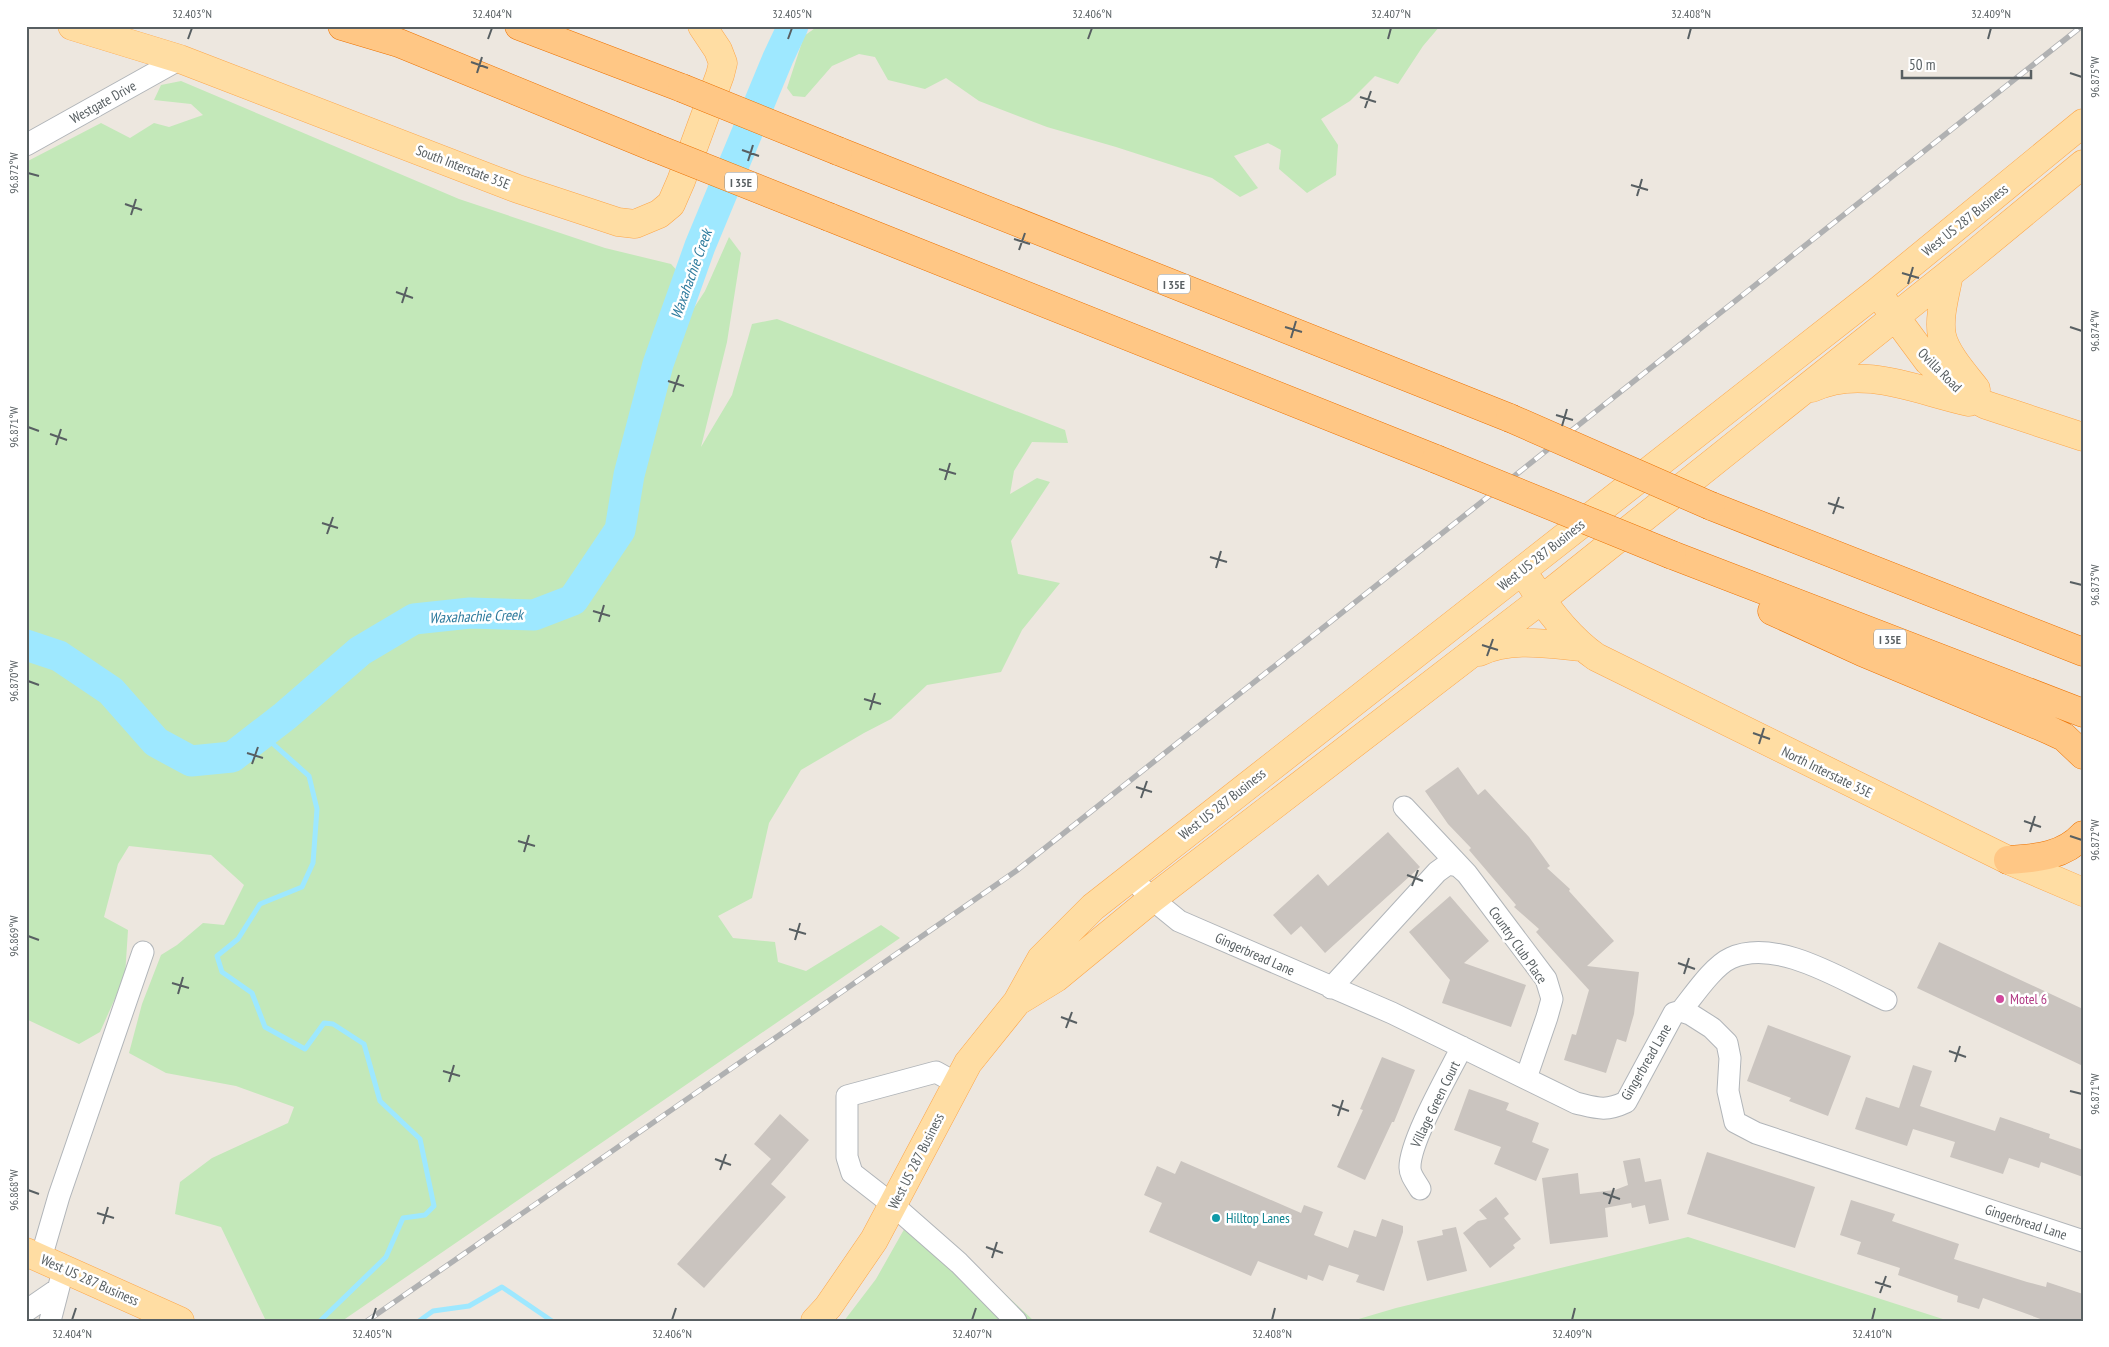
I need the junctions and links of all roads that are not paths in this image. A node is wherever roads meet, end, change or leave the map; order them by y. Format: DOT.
graph roads {
  1 [pos="72,26"];
  2 [pos="342,26"];
  3 [pos="520,26"];
  4 [pos="702,26"];
  5 [pos="180,59"];
  6 [pos="2083,123"];
  7 [pos="26,145"];
  8 [pos="2083,164"];
  9 [pos="1950,274"];
  10 [pos="1877,292"];
  11 [pos="1896,316"];
  12 [pos="1793,397"];
  13 [pos="1989,406"];
  14 [pos="2083,437"];
  15 [pos="1685,559"];
  16 [pos="1522,571"];
  17 [pos="1568,577"];
  18 [pos="1896,580"];
  19 [pos="1541,600"];
  20 [pos="2083,635"];
  21 [pos="1575,640"];
  22 [pos="2083,652"];
  23 [pos="1462,659"];
  24 [pos="2083,713"];
  25 [pos="2083,755"];
  26 [pos="1404,807"];
  27 [pos="2083,835"];
  28 [pos="2008,860"];
  29 [pos="1467,874"];
  30 [pos="1130,876"];
  31 [pos="2083,892"];
  32 [pos="1152,899"];
  33 [pos="143,952"];
  34 [pos="1331,988"];
  35 [pos="1886,1000"];
  36 [pos="1017,1002"];
  37 [pos="1681,1010"];
  38 [pos="1462,1047"];
  39 [pos="1526,1078"];
  40 [pos="956,1083"];
  41 [pos="1420,1188"];
  42 [pos="893,1205"];
  43 [pos="2083,1241"];
  44 [pos="47,1266"];
  45 [pos="26,1311"];
  46 [pos="50,1321"];
  47 [pos="180,1321"];
  48 [pos="815,1321"];
  49 [pos="1016,1321"];
  1 -- 5 [label="main road, South Interstate 35E"];
  2 -- 15 [label="highway, I 35E, bridge"];
  3 -- 18 [label="highway, I 35E, bridge"];
  4 -- 5 [label="main road, South Interstate 35E"];
  5 -- 7 [label="street, Westgate Drive"];
  6 -- 10 [label="main road, West US 287 Business"];
  8 -- 9 [label="main road, West US 287 Business"];
  9 -- 11 [label="main road, West US 287 Business"];
  9 -- 13 [label="main road"];
  10 -- 11 [label="main road, Ovilla Road"];
  10 -- 16 [label="main road, West US 287 Business"];
  11 -- 12 [label="main road, West US 287 Business"];
  11 -- 13 [label="main road, Ovilla Road"];
  12 -- 13 [label="main road"];
  12 -- 17 [label="main road, West US 287 Business"];
  13 -- 14 [label="main road, Ovilla Road"];
  15 -- 24 [label="highway, I 35E"];
  15 -- 25 [label="highway"];
  16 -- 19 [label="main road, North Interstate 35E"];
  16 -- 30 [label="main road, West US 287 Business"];
  17 -- 19 [label="main road, West US 287 Business"];
  17 -- 21 [label="main road"];
  18 -- 20 [label="highway"];
  18 -- 22 [label="highway, I 35E"];
  19 -- 21 [label="main road, North Interstate 35E"];
  19 -- 23 [label="main road, West US 287 Business"];
  21 -- 23 [label="main road"];
  21 -- 28 [label="main road, North Interstate 35E"];
  23 -- 32 [label="main road, West US 287 Business"];
  26 -- 29 [label="street, Country Club Place"];
  27 -- 28 [label="highway"];
  28 -- 31 [label="main road, North Interstate 35E"];
  29 -- 34 [label="street"];
  29 -- 39 [label="street, Country Club Place"];
  30 -- 32 [label="street, Gingerbread Lane"];
  30 -- 36 [label="main road, West US 287 Business"];
  32 -- 34 [label="street, Gingerbread Lane"];
  32 -- 36 [label="main road, West US 287 Business"];
  33 -- 44 [label="street"];
  34 -- 38 [label="street, Gingerbread Lane"];
  35 -- 37 [label="street"];
  36 -- 40 [label="main road, West US 287 Business"];
  37 -- 39 [label="street, Gingerbread Lane"];
  37 -- 43 [label="street, Gingerbread Lane"];
  38 -- 39 [label="street, Gingerbread Lane"];
  38 -- 41 [label="street, Village Green Court"];
  40 -- 42 [label="main road, West US 287 Business"];
  40 -- 42 [label="street"];
  42 -- 48 [label="main road, West US 287 Business"];
  42 -- 49 [label="street"];
  44 -- 45 [label="street"];
  44 -- 46 [label="street"];
  44 -- 47 [label="main road, West US 287 Business"];
}
